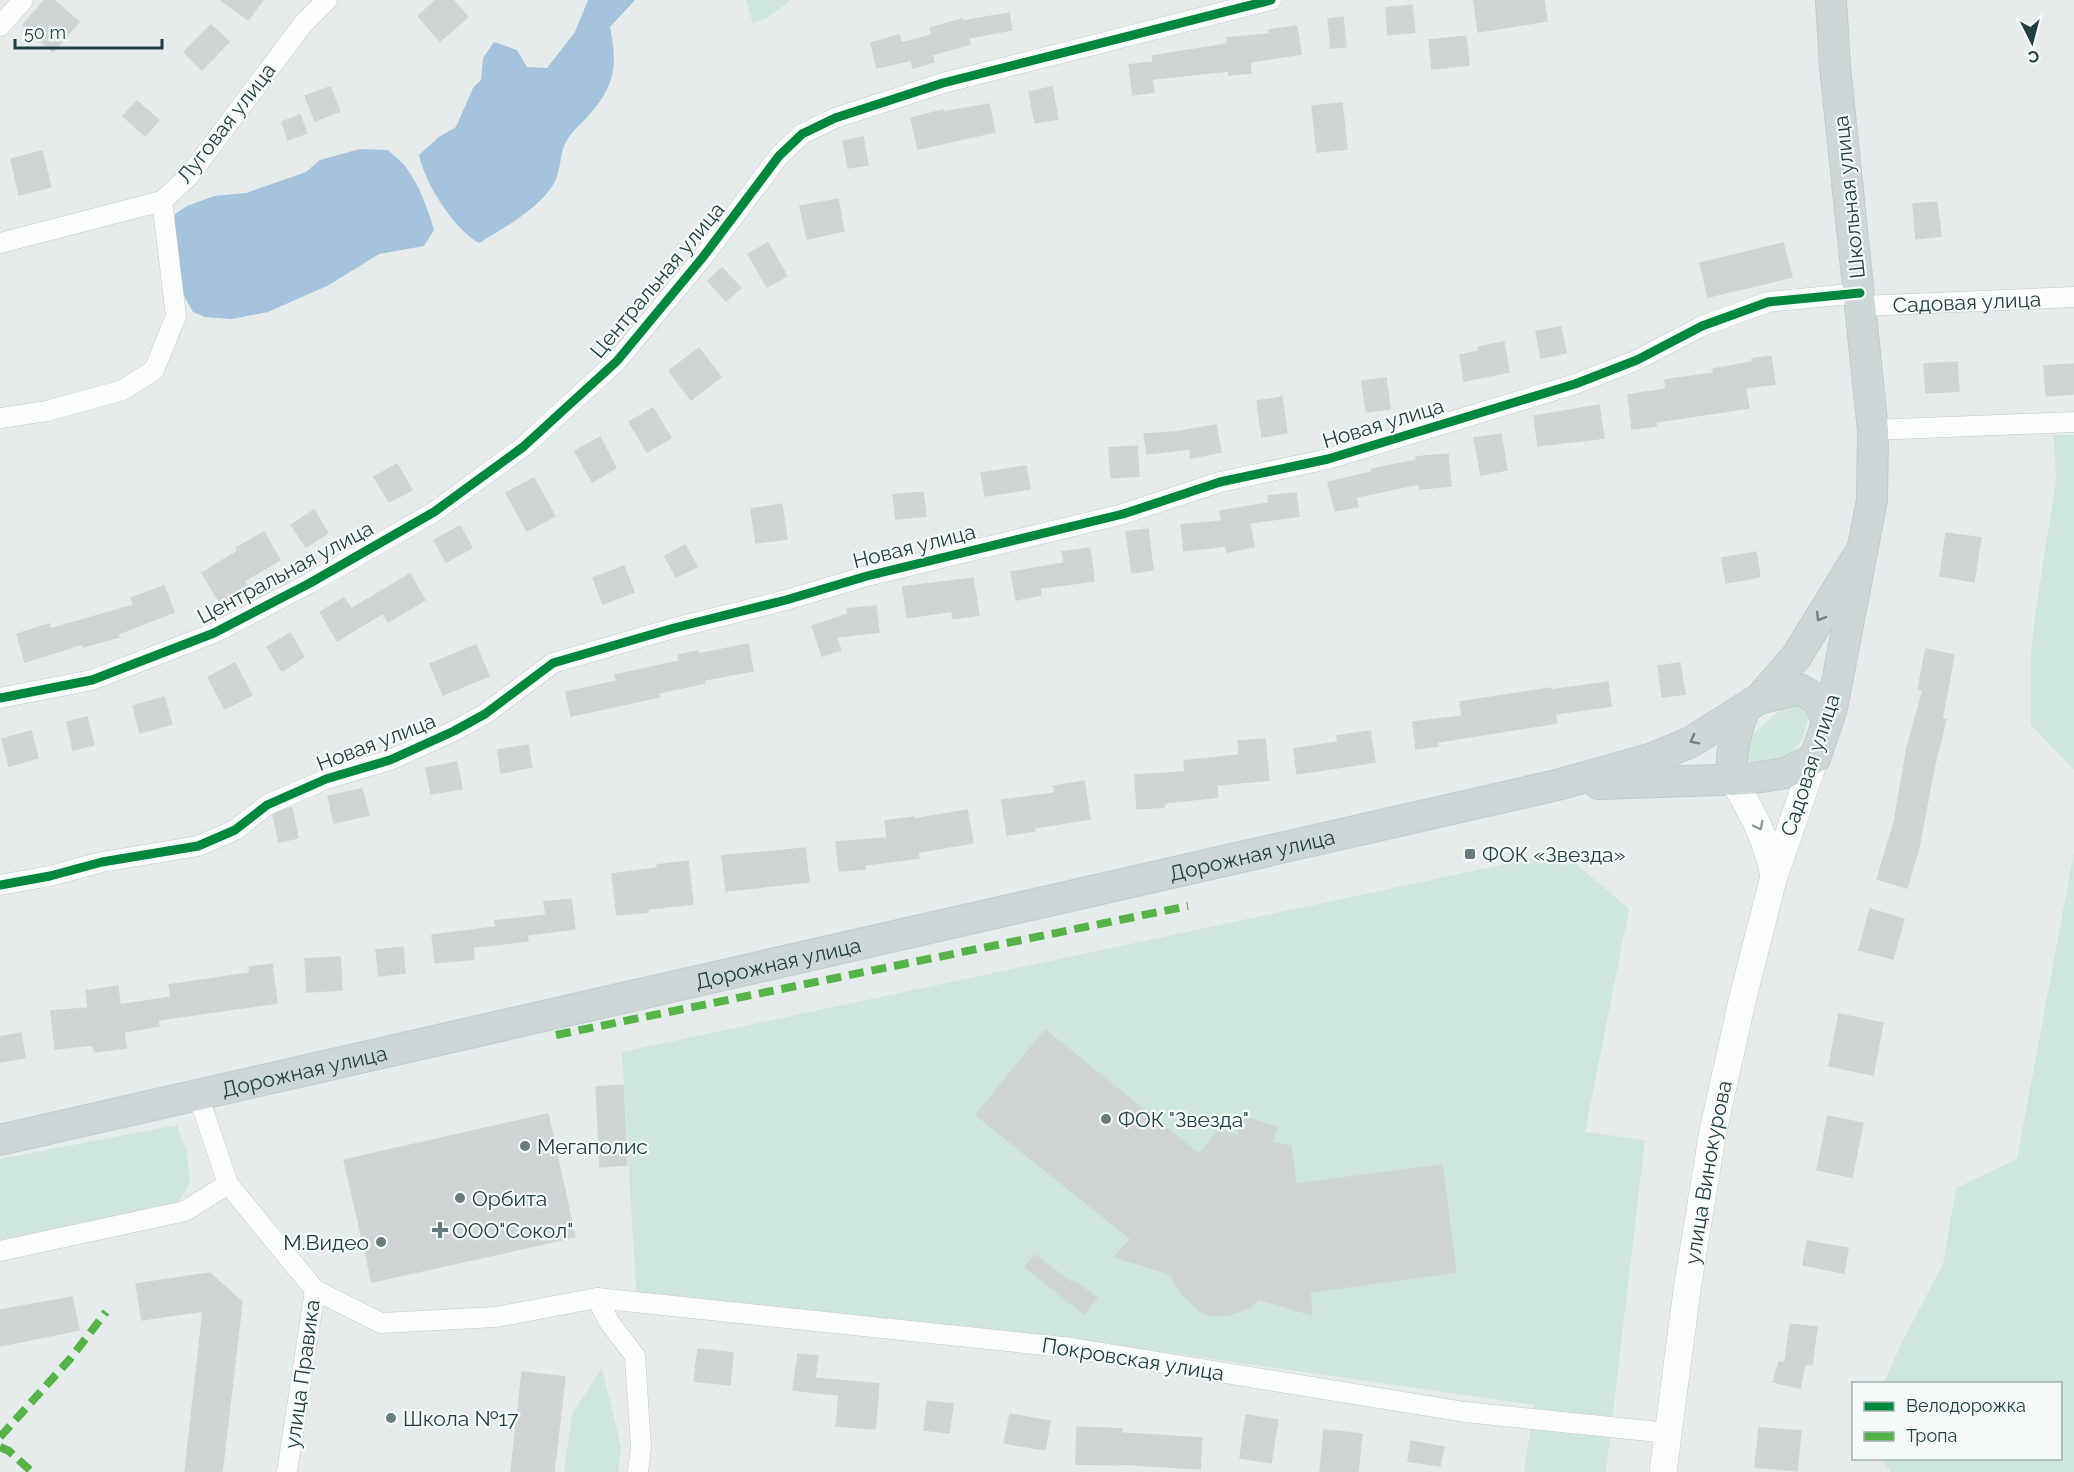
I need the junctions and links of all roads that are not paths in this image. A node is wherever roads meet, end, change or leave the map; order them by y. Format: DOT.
graph roads {
  1 [pos="23,0"];
  2 [pos="327,0"];
  3 [pos="1271,0"];
  4 [pos="1832,0"];
  5 [pos="0,26"];
  6 [pos="162,201"];
  7 [pos="0,243"];
  8 [pos="2074,297"];
  9 [pos="1860,300"];
  10 [pos="0,418"];
  11 [pos="2074,422"];
  12 [pos="1873,430"];
  13 [pos="1862,550"];
  14 [pos="0,698"];
  15 [pos="1751,705"];
  16 [pos="1827,720"];
  17 [pos="1815,758"];
  18 [pos="1733,780"];
  19 [pos="1557,785"];
  20 [pos="1774,876"];
  21 [pos="0,885"];
  22 [pos="198,1095"];
  23 [pos="0,1140"];
  24 [pos="228,1184"];
  25 [pos="0,1251"];
  26 [pos="315,1290"];
  27 [pos="597,1298"];
  28 [pos="1668,1433"];
  29 [pos="287,1472"];
  30 [pos="638,1472"];
  31 [pos="1663,1472"];
  1 -- 5 [label="street"];
  2 -- 6 [label="street, Луговая улица"];
  3 -- 14 [label="street, Центральная улица"];
  4 -- 9 [label="main road, Школьная улица"];
  6 -- 7 [label="street, Луговая улица"];
  6 -- 10 [label="street"];
  8 -- 9 [label="street, Садовая улица"];
  9 -- 12 [label="main road, Школьная улица"];
  9 -- 21 [label="street, Новая улица"];
  11 -- 12 [label="street"];
  12 -- 13 [label="main road, Садовая улица"];
  13 -- 15 [label="main road, Садовая улица, one-way"];
  13 -- 16 [label="main road, Садовая улица"];
  15 -- 16 [label="main road"];
  15 -- 18 [label="main road"];
  15 -- 19 [label="main road, one-way"];
  16 -- 17 [label="main road, Садовая улица"];
  17 -- 18 [label="main road"];
  17 -- 20 [label="main road, Садовая улица"];
  18 -- 19 [label="main road"];
  18 -- 20 [label="main road, Садовая улица, one-way"];
  19 -- 22 [label="main road, Дорожная улица"];
  20 -- 28 [label="main road, улица Винокурова"];
  22 -- 23 [label="main road, Дорожная улица"];
  22 -- 24 [label="street, улица Правика"];
  24 -- 25 [label="street"];
  24 -- 26 [label="street, улица Правика"];
  26 -- 27 [label="street, Покровская улица"];
  26 -- 29 [label="street, улица Правика"];
  27 -- 28 [label="street, Покровская улица"];
  27 -- 30 [label="street"];
  28 -- 31 [label="main road, улица Винокурова"];
}
